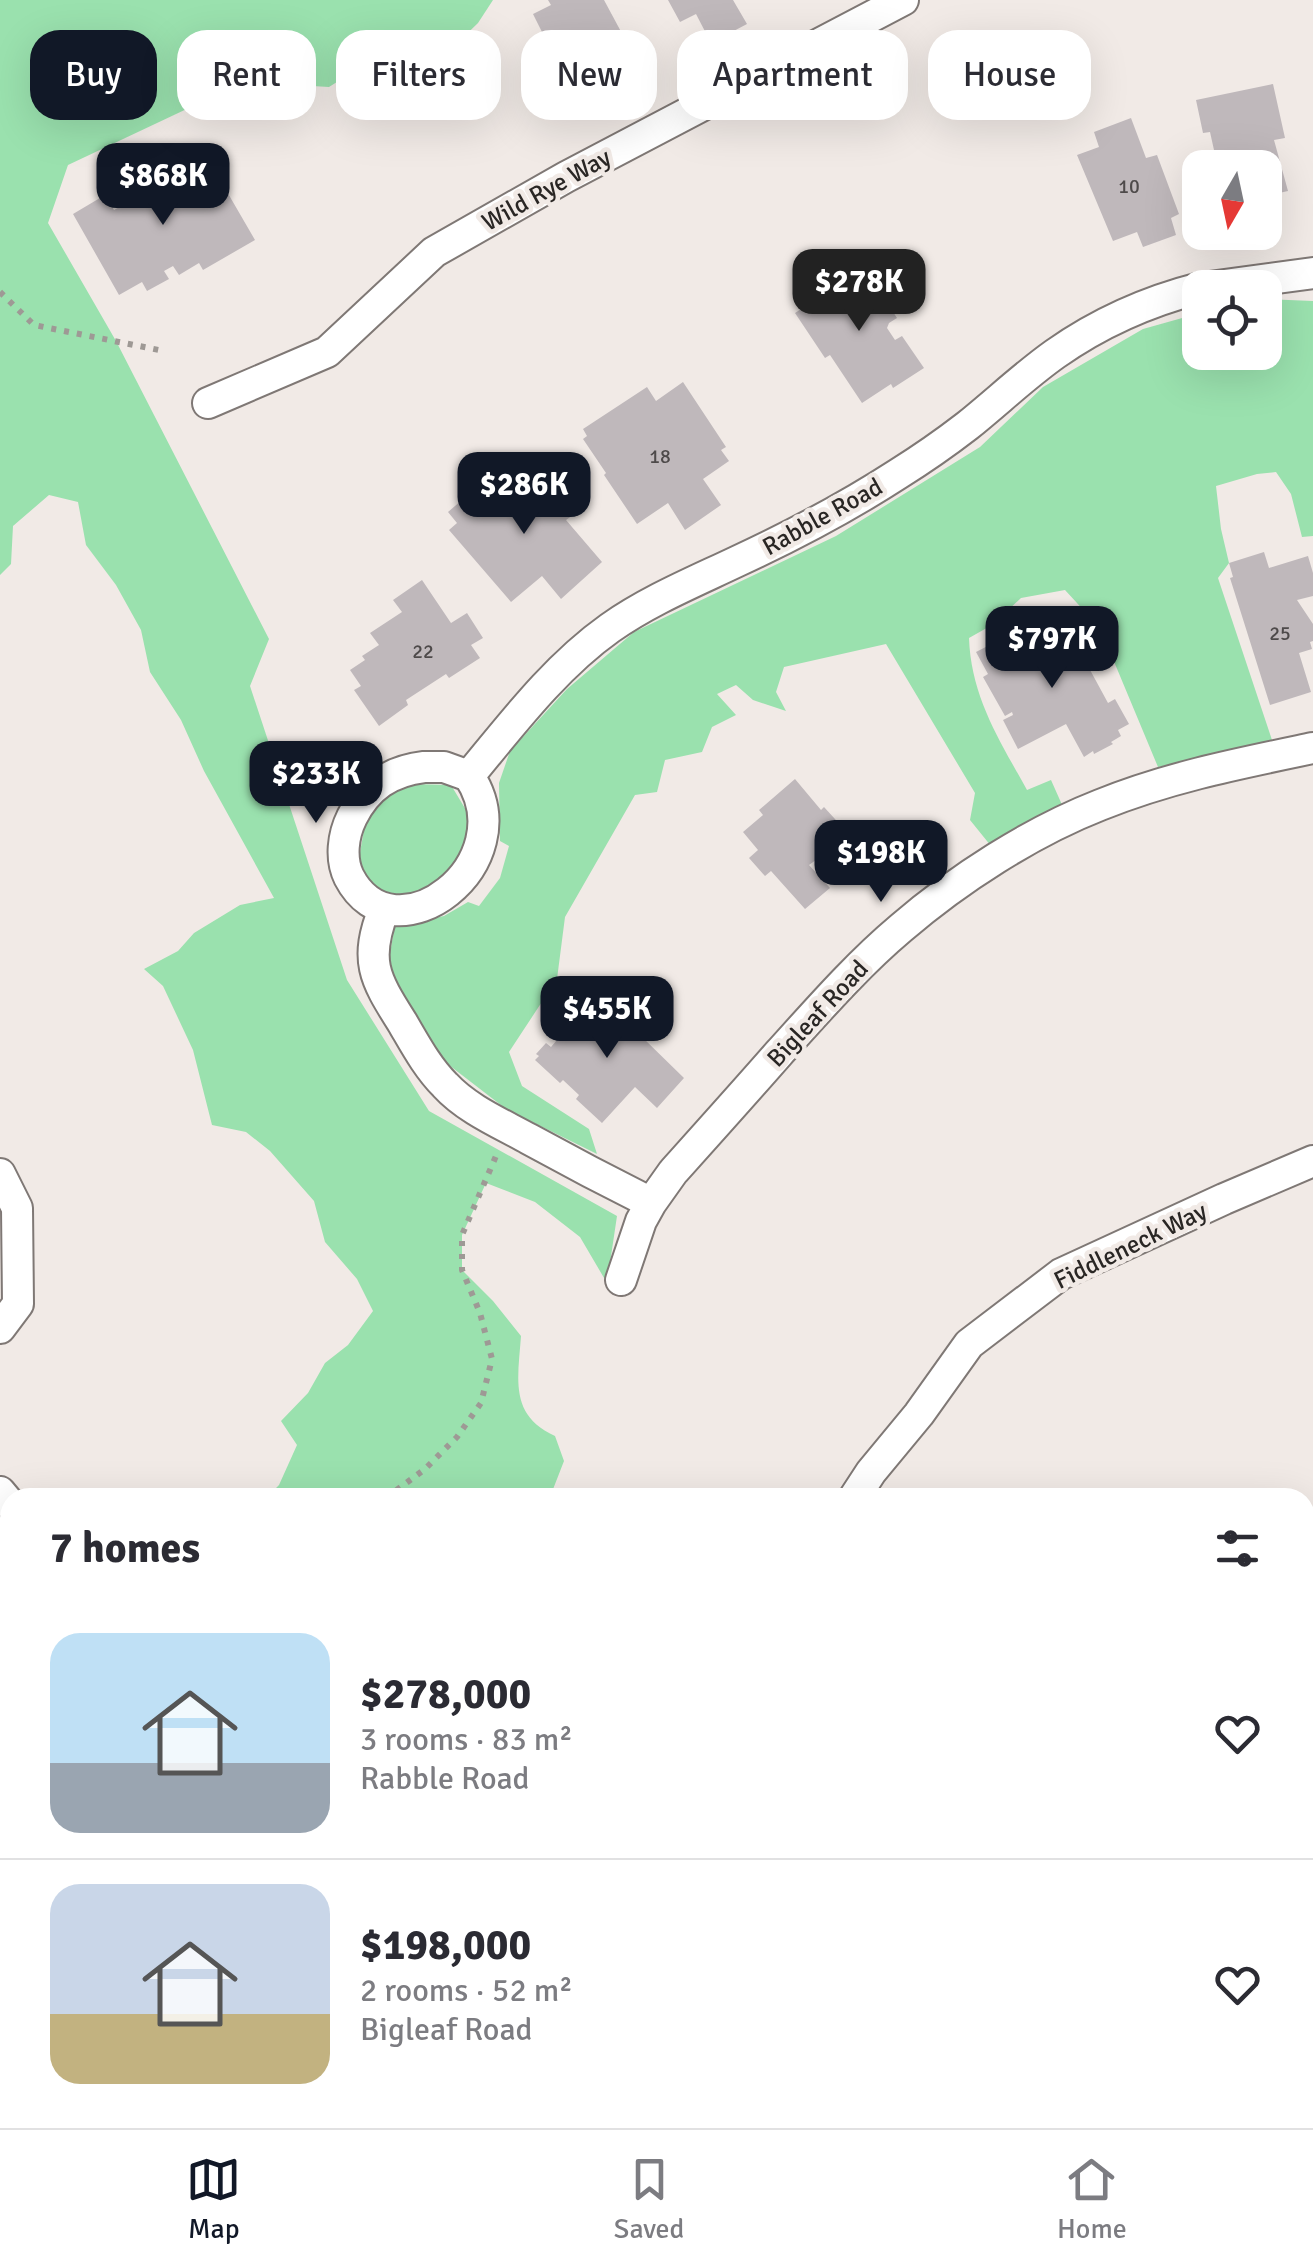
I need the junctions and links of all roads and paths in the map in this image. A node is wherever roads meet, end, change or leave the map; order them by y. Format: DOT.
graph roads {
  1 [pos="903,0"];
  2 [pos="1307,278"];
  3 [pos="1282,279"];
  4 [pos="0,292"];
  5 [pos="1182,294"];
  6 [pos="164,351"];
  7 [pos="208,403"];
  8 [pos="1313,748"];
  9 [pos="468,776"];
  10 [pos="384,908"];
  11 [pos="506,1126"];
  12 [pos="1313,1161"];
  13 [pos="0,1174"];
  14 [pos="650,1202"];
  15 [pos="620,1280"];
  16 [pos="0,1328"];
  17 [pos="399,1488"];
  18 [pos="861,1488"];
  1 -- 7 [label="street, Wild Rye Way"];
  2 -- 3 [label="street, Rabble Road"];
  4 -- 6 [label="path"];
  5 -- 9 [label="street, Rabble Road"];
  8 -- 14 [label="street, Bigleaf Road"];
  9 -- 10 [label="street"];
  9 -- 10 [label="street"];
  10 -- 11 [label="street"];
  11 -- 14 [label="street"];
  11 -- 17 [label="path"];
  12 -- 18 [label="street, Fiddleneck Way"];
  13 -- 16 [label="street"];
  14 -- 15 [label="street, Bigleaf Road"];
}
